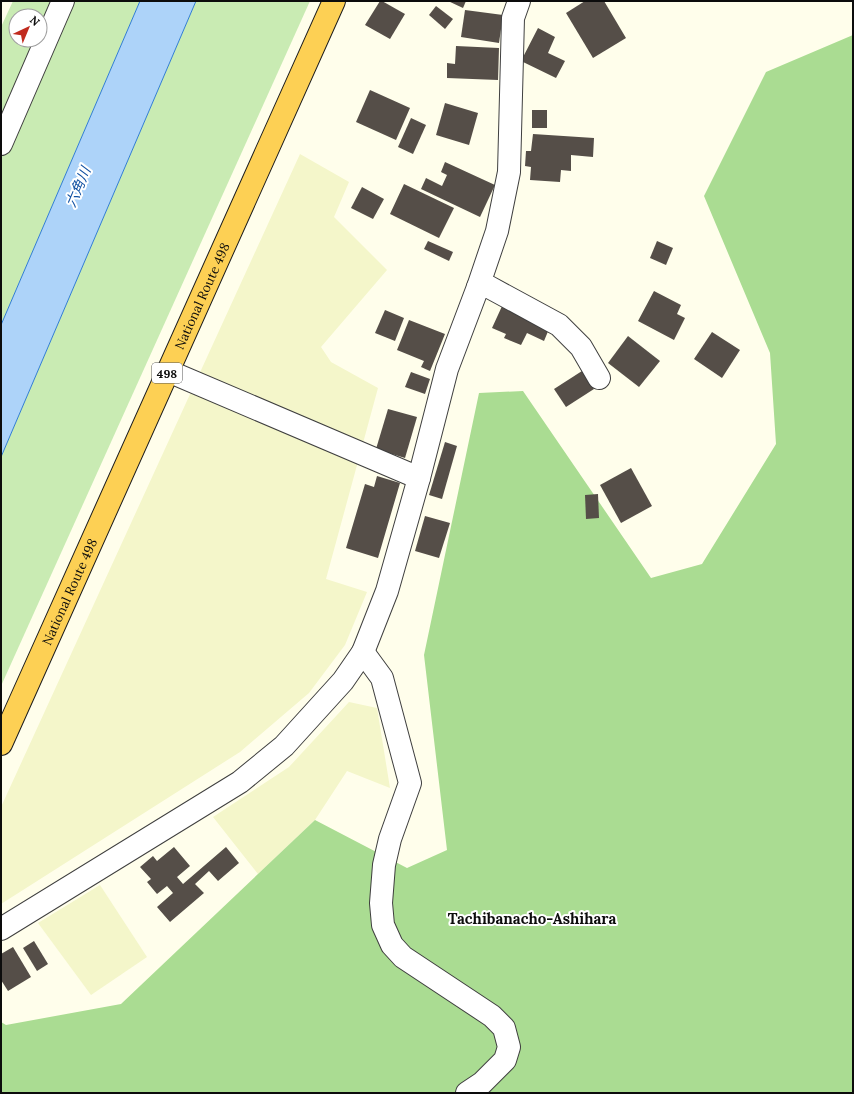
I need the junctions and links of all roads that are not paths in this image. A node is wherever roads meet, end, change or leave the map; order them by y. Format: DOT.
graph roads {
  1 [pos="63,1"];
  2 [pos="334,1"];
  3 [pos="519,1"];
  4 [pos="1,144"];
  5 [pos="478,287"];
  6 [pos="168,371"];
  7 [pos="599,378"];
  8 [pos="419,478"];
  9 [pos="363,652"];
  10 [pos="1,744"];
  11 [pos="1,929"];
  12 [pos="467,1093"];
  1 -- 4 [label="street"];
  2 -- 6 [label="highway, National Route 498 / 498"];
  3 -- 5 [label="street"];
  5 -- 7 [label="street"];
  5 -- 8 [label="street"];
  6 -- 8 [label="street"];
  6 -- 10 [label="highway, National Route 498 / 498"];
  8 -- 9 [label="street"];
  9 -- 11 [label="street"];
  9 -- 12 [label="street"];
}
